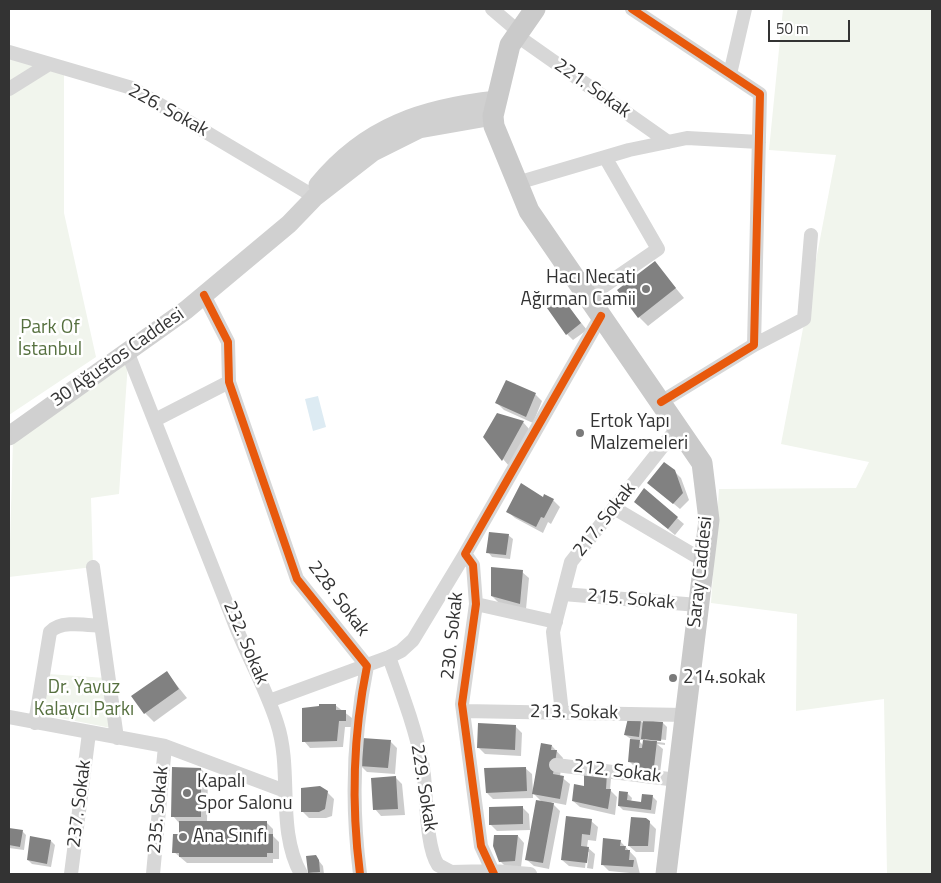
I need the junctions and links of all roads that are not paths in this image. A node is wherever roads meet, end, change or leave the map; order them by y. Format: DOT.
graph roads {
  1 [pos="492,9"];
  2 [pos="535,9"];
  3 [pos="632,9"];
  4 [pos="744,9"];
  5 [pos="518,34"];
  6 [pos="9,52"];
  7 [pos="49,64"];
  8 [pos="730,74"];
  9 [pos="9,89"];
  10 [pos="495,108"];
  11 [pos="668,142"];
  12 [pos="759,142"];
  13 [pos="605,157"];
  14 [pos="517,183"];
  15 [pos="315,197"];
  16 [pos="811,235"];
  17 [pos="204,295"];
  18 [pos="588,297"];
  19 [pos="602,316"];
  20 [pos="754,345"];
  21 [pos="127,351"];
  22 [pos="229,382"];
  23 [pos="661,402"];
  24 [pos="155,420"];
  25 [pos="678,427"];
  26 [pos="9,436"];
  27 [pos="614,508"];
  28 [pos="465,554"];
  29 [pos="704,561"];
  30 [pos="93,567"];
  31 [pos="563,594"];
  32 [pos="476,604"];
  33 [pos="698,605"];
  34 [pos="556,622"];
  35 [pos="101,626"];
  36 [pos="389,657"];
  37 [pos="368,666"];
  38 [pos="269,701"];
  39 [pos="463,711"];
  40 [pos="562,713"];
  41 [pos="685,716"];
  42 [pos="10,722"];
  43 [pos="35,724"];
  44 [pos="88,733"];
  45 [pos="117,738"];
  46 [pos="165,746"];
  47 [pos="556,765"];
  48 [pos="677,780"];
  49 [pos="285,791"];
  50 [pos="493,873"];
  51 [pos="71,874"];
  52 [pos="153,874"];
  53 [pos="301,874"];
  54 [pos="360,874"];
  55 [pos="530,874"];
  56 [pos="666,874"];
  1 -- 5 [label="street, 221. Sokak"];
  2 -- 5 [label="main road, Saray Caddesi"];
  3 -- 8 [label="street"];
  4 -- 8 [label="street"];
  5 -- 10 [label="main road, Saray Caddesi"];
  5 -- 11 [label="street, 221. Sokak"];
  6 -- 7 [label="street, 226. Sokak"];
  7 -- 9 [label="street"];
  7 -- 15 [label="street, 226. Sokak"];
  8 -- 12 [label="street"];
  10 -- 14 [label="main road, Saray Caddesi"];
  10 -- 15 [label="main road, 30 Ağustos Caddesi"];
  11 -- 12 [label="street"];
  11 -- 13 [label="street"];
  12 -- 20 [label="street"];
  13 -- 14 [label="street"];
  13 -- 18 [label="street"];
  14 -- 18 [label="main road, Saray Caddesi"];
  15 -- 17 [label="main road, 30 Ağustos Caddesi"];
  16 -- 20 [label="street"];
  17 -- 21 [label="main road, 30 Ağustos Caddesi"];
  17 -- 22 [label="street, 228. Sokak"];
  18 -- 19 [label="main road, Saray Caddesi"];
  19 -- 23 [label="main road, Saray Caddesi"];
  19 -- 28 [label="street"];
  20 -- 23 [label="street"];
  21 -- 24 [label="street, 232. Sokak"];
  21 -- 26 [label="main road, 30 Ağustos Caddesi"];
  22 -- 24 [label="street"];
  22 -- 37 [label="street, 228. Sokak"];
  23 -- 25 [label="main road, Saray Caddesi"];
  24 -- 38 [label="street, 232. Sokak"];
  25 -- 27 [label="street, 217. Sokak"];
  25 -- 29 [label="main road, Saray Caddesi"];
  27 -- 29 [label="street"];
  27 -- 31 [label="street, 217. Sokak"];
  28 -- 32 [label="street, 230. Sokak"];
  28 -- 36 [label="street"];
  29 -- 33 [label="main road, Saray Caddesi"];
  30 -- 35 [label="street"];
  31 -- 33 [label="street, 215. Sokak"];
  31 -- 34 [label="street, 217. Sokak"];
  32 -- 34 [label="street"];
  32 -- 39 [label="street, 230. Sokak"];
  33 -- 41 [label="main road, Saray Caddesi"];
  34 -- 40 [label="street, 217. Sokak"];
  35 -- 43 [label="street"];
  35 -- 45 [label="street"];
  36 -- 37 [label="street"];
  36 -- 50 [label="street, 229. Sokak"];
  37 -- 38 [label="street"];
  37 -- 54 [label="street, 228. Sokak"];
  38 -- 49 [label="street, 232. Sokak"];
  39 -- 40 [label="street, 213. Sokak"];
  39 -- 50 [label="street, 230. Sokak"];
  40 -- 41 [label="street, 213. Sokak"];
  41 -- 48 [label="main road, Saray Caddesi"];
  42 -- 43 [label="street"];
  43 -- 44 [label="street"];
  44 -- 45 [label="street"];
  44 -- 51 [label="street, 237. Sokak"];
  45 -- 46 [label="street"];
  46 -- 49 [label="street"];
  46 -- 52 [label="street, 235. Sokak"];
  47 -- 48 [label="street, 212. Sokak"];
  48 -- 56 [label="main road, Saray Caddesi"];
  49 -- 53 [label="street, 232. Sokak"];
  50 -- 55 [label="street, 229. Sokak"];
}
